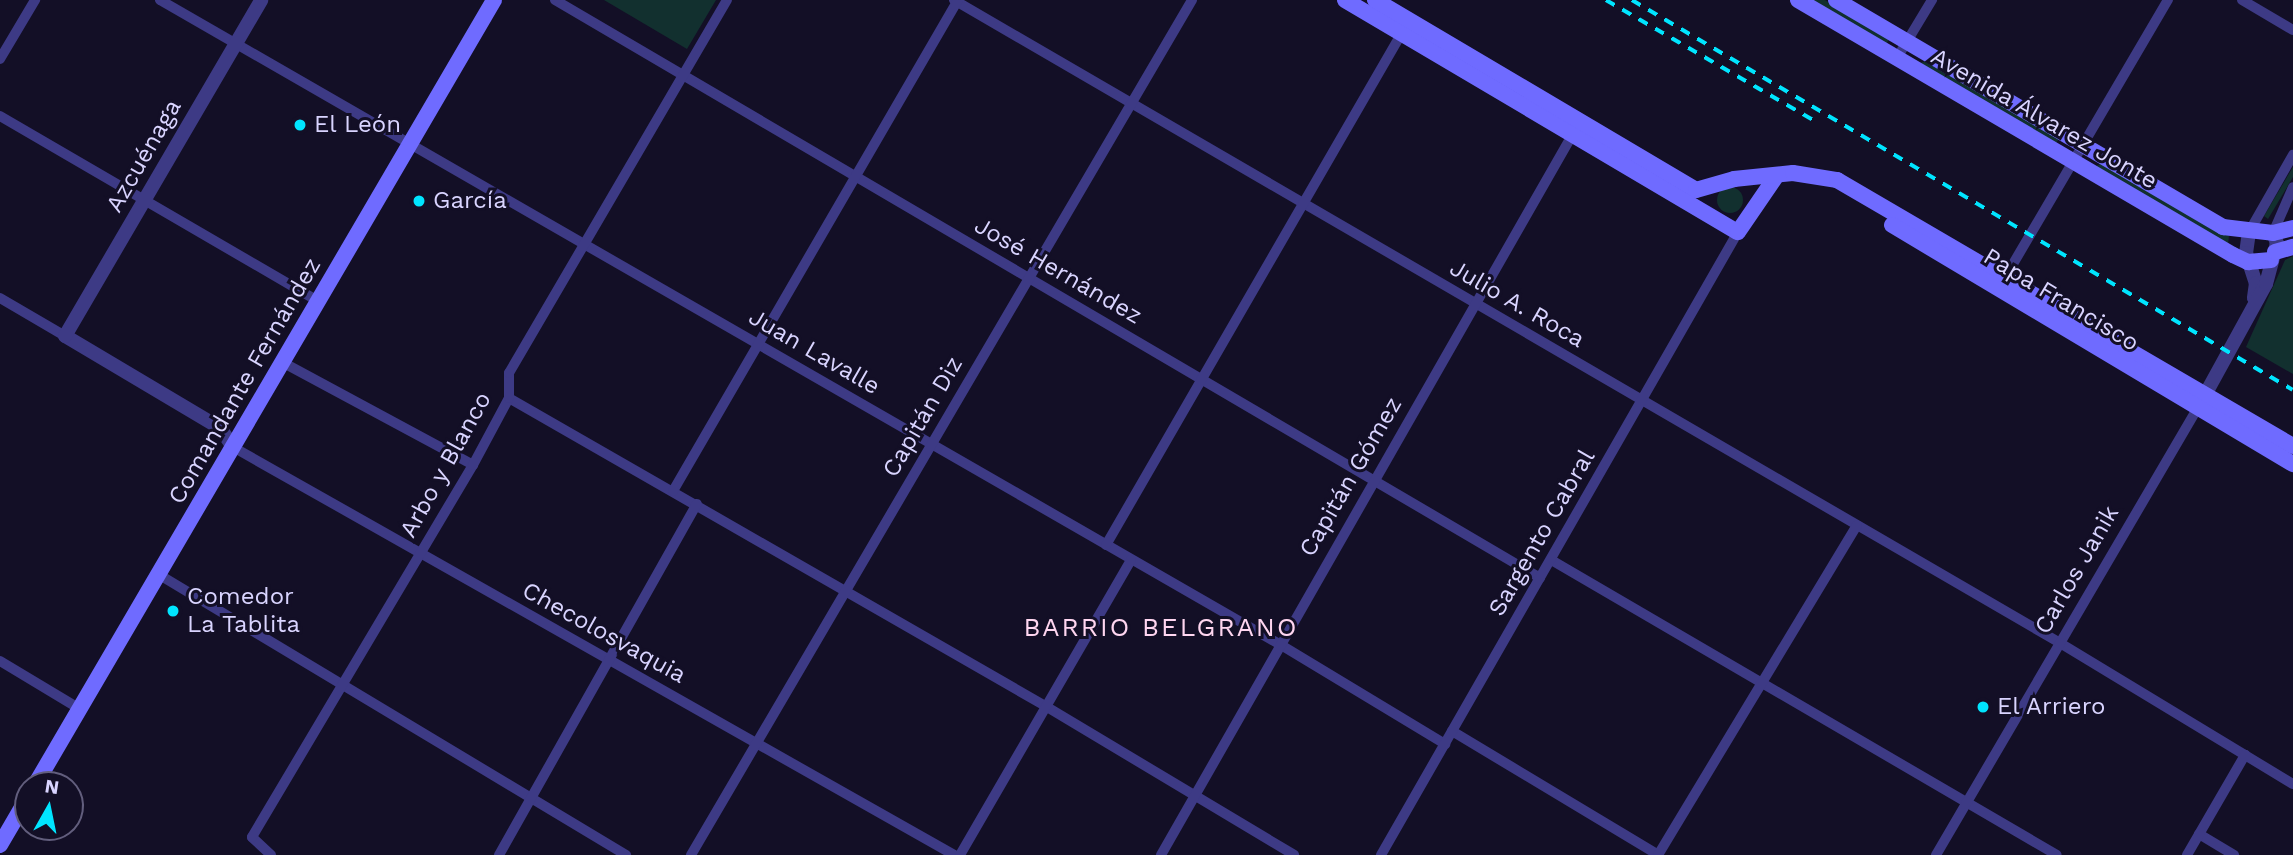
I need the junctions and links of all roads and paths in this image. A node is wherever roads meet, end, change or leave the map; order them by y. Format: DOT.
graph roads {
  1 [pos="35,0"];
  2 [pos="160,0"];
  3 [pos="261,0"];
  4 [pos="494,0"];
  5 [pos="555,0"];
  6 [pos="727,0"];
  7 [pos="1192,0"];
  8 [pos="1345,0"];
  9 [pos="1375,0"];
  10 [pos="1798,0"];
  11 [pos="1836,0"];
  12 [pos="1932,0"];
  13 [pos="2168,0"];
  14 [pos="2242,0"];
  15 [pos="956,1"];
  16 [pos="1405,27"];
  17 [pos="2293,30"];
  18 [pos="236,43"];
  19 [pos="1907,43"];
  20 [pos="1897,58"];
  21 [pos="0,59"];
  22 [pos="683,75"];
  23 [pos="1131,103"];
  24 [pos="0,116"];
  25 [pos="1576,127"];
  26 [pos="410,144"];
  27 [pos="2081,145"];
  28 [pos="2293,155"];
  29 [pos="2070,161"];
  30 [pos="1777,175"];
  31 [pos="856,177"];
  32 [pos="1734,178"];
  33 [pos="2293,187"];
  34 [pos="1703,189"];
  35 [pos="144,200"];
  36 [pos="1758,202"];
  37 [pos="1303,203"];
  38 [pos="1702,211"];
  39 [pos="2293,228"];
  40 [pos="1738,232"];
  41 [pos="2249,232"];
  42 [pos="2273,233"];
  43 [pos="585,243"];
  44 [pos="2293,247"];
  45 [pos="2273,256"];
  46 [pos="2248,262"];
  47 [pos="1029,278"];
  48 [pos="2001,284"];
  49 [pos="0,298"];
  50 [pos="318,301"];
  51 [pos="1475,303"];
  52 [pos="2253,304"];
  53 [pos="65,336"];
  54 [pos="758,344"];
  55 [pos="282,362"];
  56 [pos="1201,380"];
  57 [pos="509,398"];
  58 [pos="1642,400"];
  59 [pos="2202,402"];
  60 [pos="932,444"];
  61 [pos="2293,446"];
  62 [pos="233,447"];
  63 [pos="2293,464"];
  64 [pos="473,465"];
  65 [pos="1373,480"];
  66 [pos="673,491"];
  67 [pos="697,505"];
  68 [pos="1857,525"];
  69 [pos="1106,545"];
  70 [pos="420,556"];
  71 [pos="1131,560"];
  72 [pos="1553,561"];
  73 [pos="158,574"];
  74 [pos="1540,579"];
  75 [pos="845,591"];
  76 [pos="2060,643"];
  77 [pos="1280,645"];
  78 [pos="608,658"];
  79 [pos="0,661"];
  80 [pos="1764,681"];
  81 [pos="346,686"];
  82 [pos="1047,707"];
  83 [pos="79,709"];
  84 [pos="1452,730"];
  85 [pos="757,742"];
  86 [pos="1445,744"];
  87 [pos="2245,755"];
  88 [pos="43,771"];
  89 [pos="2293,784"];
  90 [pos="1196,795"];
  91 [pos="530,798"];
  92 [pos="1969,800"];
  93 [pos="14,821"];
  94 [pos="2199,834"];
  95 [pos="0,845"];
  96 [pos="271,855"];
  97 [pos="499,855"];
  98 [pos="626,855"];
  99 [pos="691,855"];
  100 [pos="954,855"];
  101 [pos="960,855"];
  102 [pos="1161,855"];
  103 [pos="1294,855"];
  104 [pos="1381,855"];
  105 [pos="1658,855"];
  106 [pos="1936,855"];
  107 [pos="2057,855"];
  108 [pos="2187,855"];
  109 [pos="2234,855"];
  1 -- 21 [label="street"];
  2 -- 18 [label="street, Juan Lavalle"];
  3 -- 18 [label="street, Azcuénaga"];
  4 -- 26 [label="main road, Comandante Fernández"];
  5 -- 22 [label="street, José Hernández"];
  6 -- 22 [label="street, Arbo y Blanco"];
  7 -- 23 [label="street, Capitán Diz"];
  8 -- 16 [label="main road"];
  9 -- 16 [label="main road"];
  10 -- 20 [label="main road, Avenida Álvarez Jonte"];
  11 -- 19 [label="main road, Avenida Álvarez Jonte"];
  12 -- 19 [label="street"];
  13 -- 27 [label="street"];
  14 -- 17 [label="street"];
  15 -- 23 [label="street, Julio A. Roca"];
  15 -- 31 [label="street"];
  16 -- 25 [label="main road"];
  16 -- 37 [label="street"];
  18 -- 26 [label="street, Juan Lavalle"];
  18 -- 35 [label="street, Azcuénaga"];
  19 -- 20 [label="street"];
  19 -- 27 [label="main road, Avenida Álvarez Jonte"];
  20 -- 29 [label="main road, Avenida Álvarez Jonte"];
  22 -- 31 [label="street, José Hernández"];
  22 -- 43 [label="street, Arbo y Blanco"];
  23 -- 37 [label="street, Julio A. Roca"];
  23 -- 47 [label="street, Capitán Diz"];
  24 -- 35 [label="street"];
  25 -- 34 [label="main road"];
  25 -- 38 [label="main road"];
  25 -- 51 [label="street, Capitán Gómez"];
  26 -- 43 [label="street, Juan Lavalle"];
  26 -- 50 [label="main road, Comandante Fernández"];
  27 -- 29 [label="street"];
  27 -- 41 [label="main road, Avenida Álvarez Jonte"];
  28 -- 41 [label="street"];
  29 -- 46 [label="main road, Avenida Álvarez Jonte"];
  29 -- 48 [label="street"];
  30 -- 32 [label="main road"];
  30 -- 36 [label="main road"];
  30 -- 48 [label="main road"];
  31 -- 47 [label="street, José Hernández"];
  31 -- 54 [label="street"];
  32 -- 34 [label="main road"];
  32 -- 36 [label="main road"];
  33 -- 42 [label="street"];
  34 -- 38 [label="main road"];
  35 -- 50 [label="street"];
  35 -- 53 [label="street, Azcuénaga"];
  36 -- 40 [label="main road"];
  37 -- 51 [label="street, Julio A. Roca"];
  37 -- 56 [label="street"];
  38 -- 40 [label="main road"];
  39 -- 42 [label="main road, Avenida Álvarez Jonte"];
  40 -- 58 [label="street, Sargento Cabral"];
  41 -- 42 [label="main road, Avenida Álvarez Jonte"];
  41 -- 46 [label="street"];
  42 -- 45 [label="street"];
  43 -- 54 [label="street, Juan Lavalle"];
  43 -- 57 [label="street, Arbo y Blanco"];
  44 -- 45 [label="main road"];
  45 -- 46 [label="main road"];
  45 -- 52 [label="street, Carlos Janik"];
  46 -- 52 [label="street"];
  47 -- 56 [label="street, José Hernández"];
  47 -- 60 [label="street, Capitán Diz"];
  48 -- 59 [label="main road"];
  49 -- 53 [label="street"];
  50 -- 55 [label="main road, Comandante Fernández"];
  51 -- 58 [label="street, Julio A. Roca"];
  51 -- 65 [label="street, Capitán Gómez"];
  52 -- 59 [label="street, Carlos Janik"];
  53 -- 62 [label="street"];
  54 -- 60 [label="street, Juan Lavalle"];
  54 -- 66 [label="street"];
  55 -- 62 [label="main road, Comandante Fernández"];
  55 -- 64 [label="street"];
  56 -- 65 [label="street, José Hernández"];
  56 -- 69 [label="street"];
  57 -- 64 [label="street, Arbo y Blanco"];
  57 -- 66 [label="street"];
  58 -- 68 [label="street, Julio A. Roca"];
  58 -- 72 [label="street, Sargento Cabral"];
  59 -- 61 [label="main road"];
  59 -- 63 [label="main road"];
  59 -- 76 [label="street, Carlos Janik"];
  60 -- 69 [label="street, Juan Lavalle"];
  60 -- 75 [label="street, Capitán Diz"];
  62 -- 70 [label="street, Checolosvaquia"];
  62 -- 73 [label="main road, Comandante Fernández"];
  64 -- 70 [label="street, Arbo y Blanco"];
  65 -- 74 [label="street, José Hernández"];
  65 -- 77 [label="street, Capitán Gómez"];
  66 -- 67 [label="street"];
  67 -- 75 [label="street"];
  67 -- 78 [label="street"];
  68 -- 76 [label="street, Julio A. Roca"];
  68 -- 80 [label="street"];
  69 -- 71 [label="street, Juan Lavalle"];
  70 -- 78 [label="street, Checolosvaquia"];
  70 -- 81 [label="street, Arbo y Blanco"];
  71 -- 77 [label="street, Juan Lavalle"];
  71 -- 82 [label="street"];
  72 -- 74 [label="street, Sargento Cabral"];
  72 -- 80 [label="street"];
  73 -- 81 [label="street"];
  73 -- 83 [label="main road, Comandante Fernández"];
  74 -- 84 [label="street, Sargento Cabral"];
  75 -- 82 [label="street"];
  75 -- 85 [label="street, Capitán Diz"];
  76 -- 87 [label="street, Julio A. Roca"];
  76 -- 92 [label="street, Carlos Janik"];
  77 -- 86 [label="street, Juan Lavalle"];
  77 -- 90 [label="street, Capitán Gómez"];
  78 -- 85 [label="street, Checolosvaquia"];
  78 -- 91 [label="street"];
  79 -- 83 [label="street"];
  80 -- 92 [label="street"];
  80 -- 105 [label="street"];
  81 -- 91 [label="street"];
  81 -- 96 [label="street, Arbo y Blanco"];
  82 -- 90 [label="street"];
  82 -- 101 [label="street"];
  83 -- 88 [label="main road, Comandante Fernández"];
  84 -- 86 [label="street, Sargento Cabral"];
  84 -- 105 [label="street"];
  85 -- 99 [label="street, Capitán Diz"];
  85 -- 100 [label="street, Checolosvaquia"];
  86 -- 104 [label="street, Sargento Cabral"];
  87 -- 89 [label="street, Julio A. Roca"];
  87 -- 94 [label="street"];
  90 -- 102 [label="street, Capitán Gómez"];
  90 -- 103 [label="street"];
  91 -- 97 [label="street"];
  91 -- 98 [label="street"];
  92 -- 106 [label="street, Carlos Janik"];
  92 -- 107 [label="street"];
  93 -- 95 [label="main road"];
  94 -- 108 [label="street"];
  94 -- 109 [label="street"];
}
